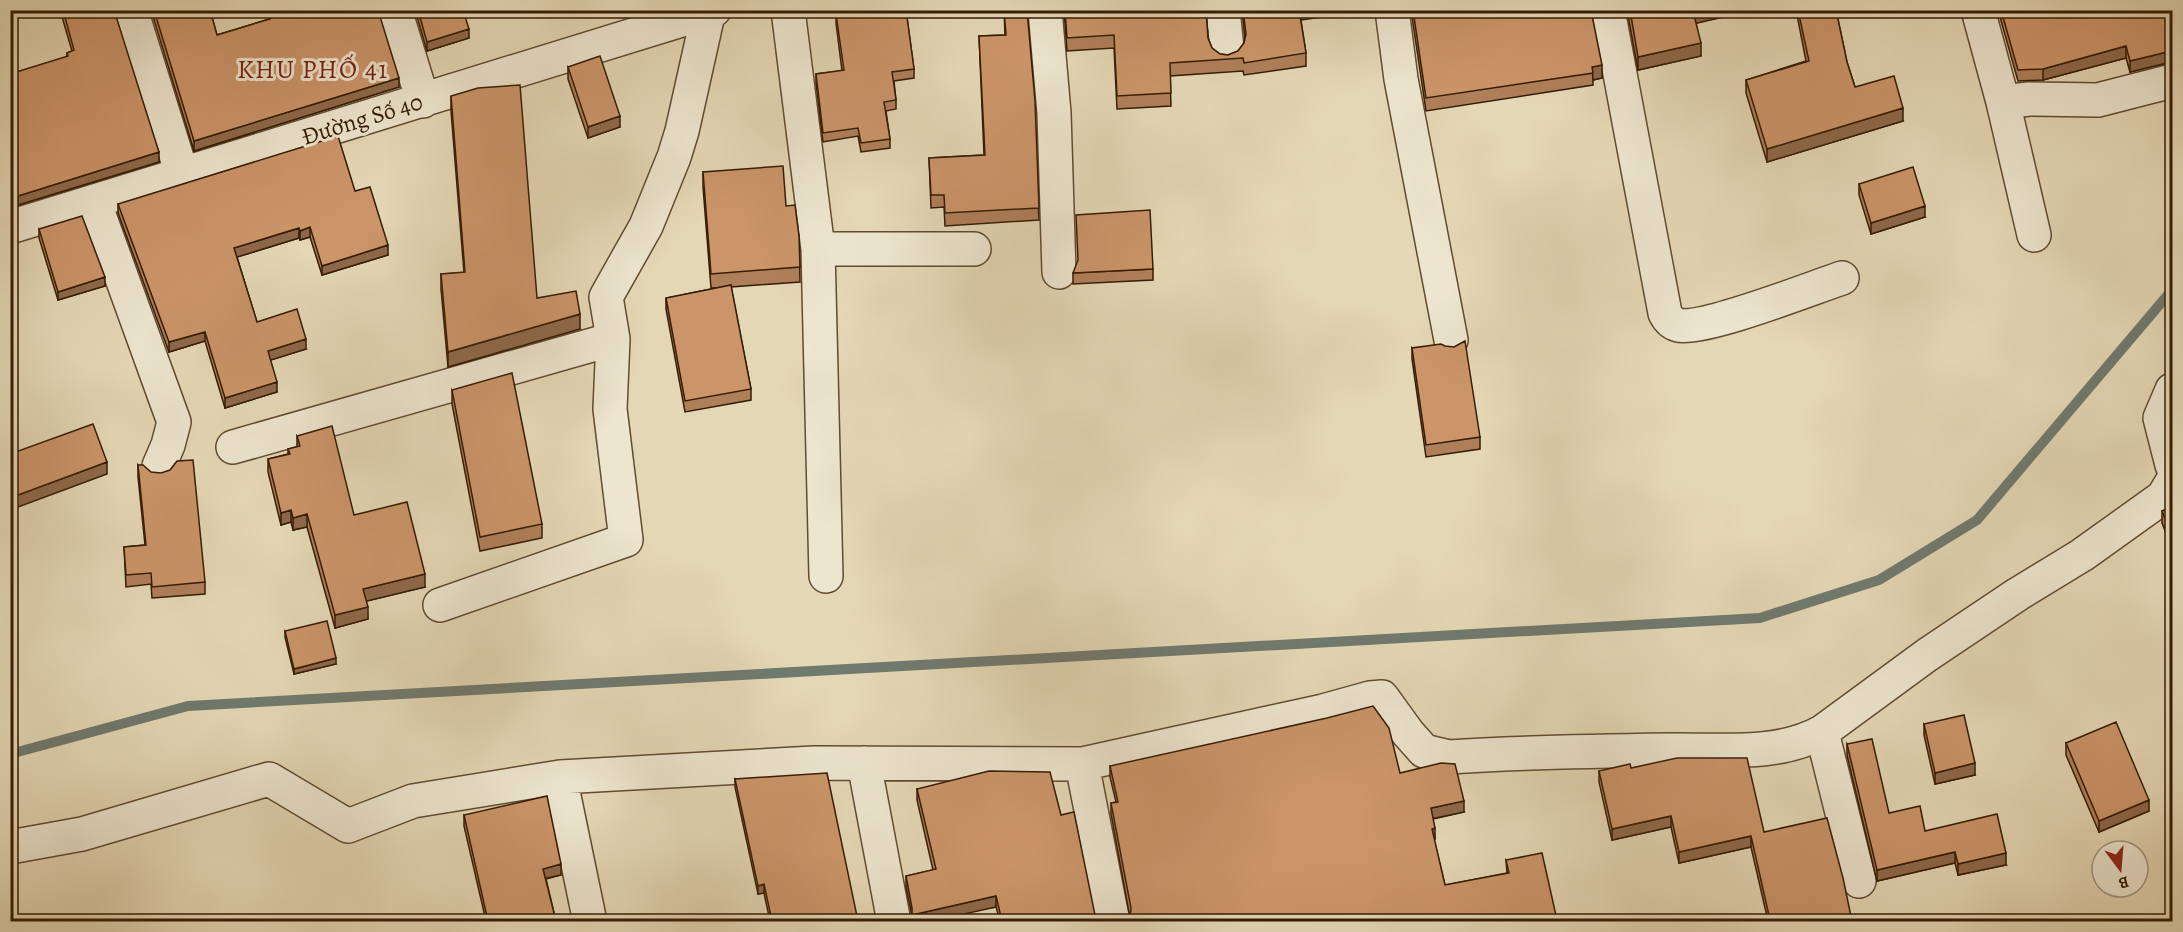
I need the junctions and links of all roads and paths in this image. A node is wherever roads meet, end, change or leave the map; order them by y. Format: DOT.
graph roads {
  1 [pos="131,10"];
  2 [pos="395,10"];
  3 [pos="788,10"];
  4 [pos="1045,10"];
  5 [pos="1223,10"];
  6 [pos="1392,10"];
  7 [pos="1608,10"];
  8 [pos="1978,10"];
  9 [pos="711,11"];
  10 [pos="1227,49"];
  11 [pos="2172,81"];
  12 [pos="423,101"];
  13 [pos="2003,102"];
  14 [pos="182,174"];
  15 [pos="94,201"];
  16 [pos="10,227"];
  17 [pos="2034,235"];
  18 [pos="818,249"];
  19 [pos="974,249"];
  20 [pos="1059,272"];
  21 [pos="1842,278"];
  22 [pos="613,339"];
  23 [pos="1451,340"];
  24 [pos="2172,390"];
  25 [pos="233,447"];
  26 [pos="2172,465"];
  27 [pos="159,466"];
  28 [pos="2169,498"];
  29 [pos="826,576"];
  30 [pos="440,605"];
  31 [pos="1822,732"];
  32 [pos="864,763"];
  33 [pos="1082,764"];
  34 [pos="560,777"];
  35 [pos="10,847"];
  36 [pos="1859,881"];
  37 [pos="590,921"];
  38 [pos="894,921"];
  39 [pos="1113,921"];
  1 -- 14 [label="street"];
  2 -- 12 [label="street"];
  3 -- 18 [label="street"];
  4 -- 20 [label="street"];
  5 -- 10 [label="street"];
  6 -- 23 [label="street"];
  7 -- 21 [label="street"];
  8 -- 13 [label="street"];
  9 -- 12 [label="street, Đường Số 40"];
  9 -- 22 [label="street"];
  11 -- 13 [label="street"];
  12 -- 14 [label="street, Đường Số 40"];
  13 -- 17 [label="street"];
  14 -- 15 [label="street, Đường Số 40"];
  15 -- 16 [label="street, Đường Số 40"];
  15 -- 27 [label="street"];
  18 -- 19 [label="street"];
  18 -- 29 [label="street"];
  22 -- 25 [label="street"];
  22 -- 30 [label="street"];
  24 -- 26 [label="street"];
  28 -- 31 [label="street"];
  31 -- 33 [label="street"];
  31 -- 36 [label="street"];
  32 -- 33 [label="street"];
  32 -- 34 [label="street"];
  32 -- 38 [label="street"];
  33 -- 39 [label="street"];
  34 -- 35 [label="street"];
  34 -- 37 [label="street"];
}
